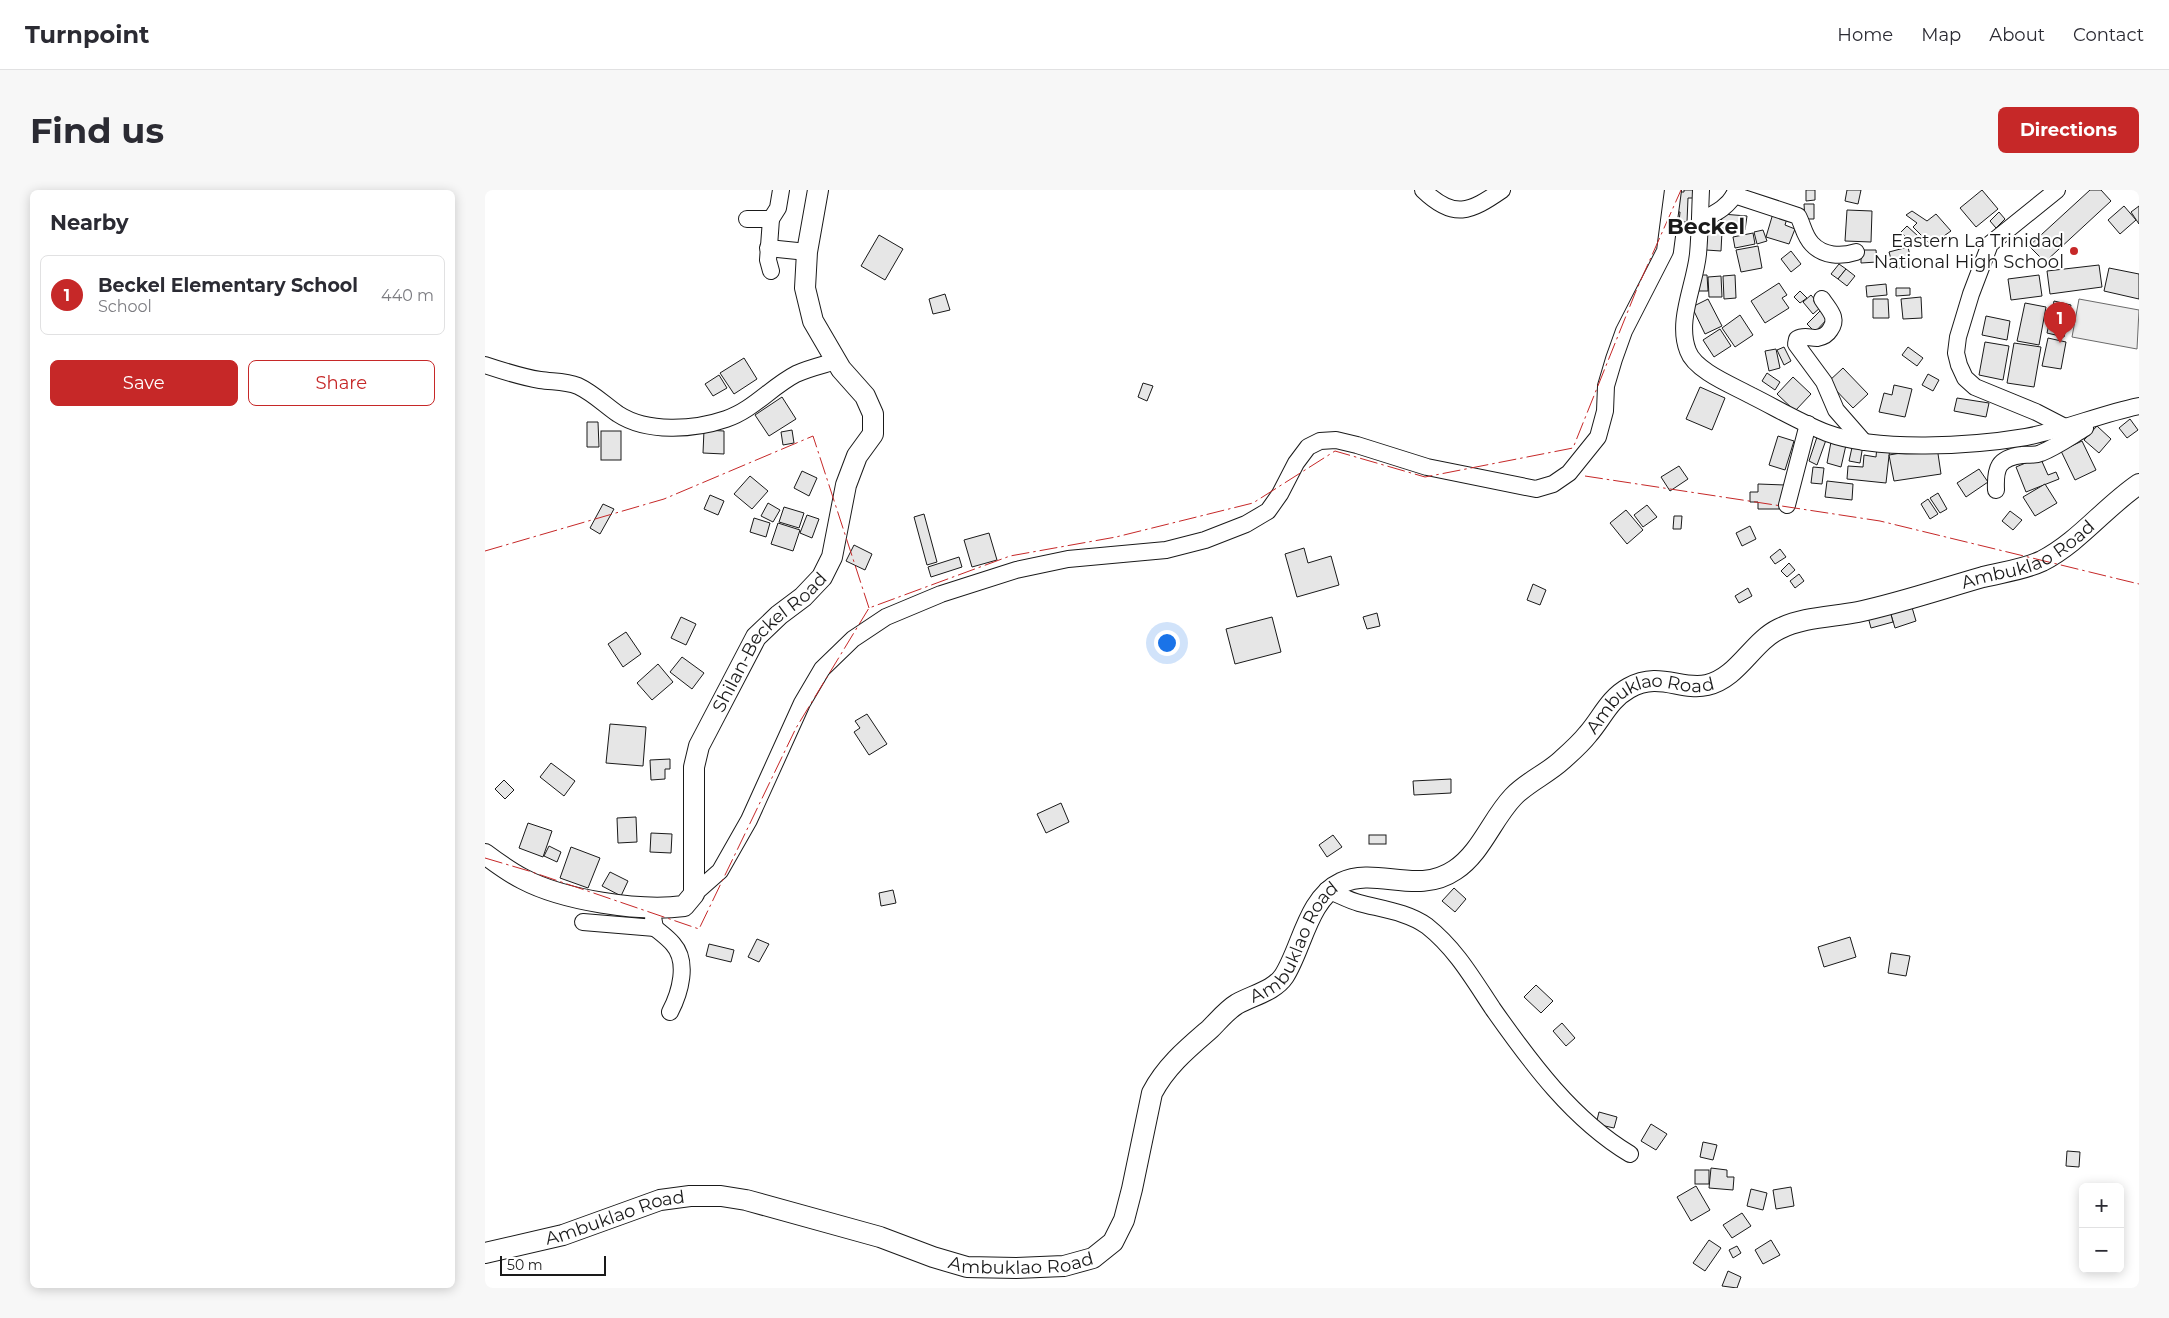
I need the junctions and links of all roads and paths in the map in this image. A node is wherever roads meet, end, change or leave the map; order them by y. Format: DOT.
graph roads {
  1 [pos="781,190"];
  2 [pos="818,190"];
  3 [pos="1423,190"];
  4 [pos="1502,190"];
  5 [pos="1673,190"];
  6 [pos="1701,190"];
  7 [pos="2057,190"];
  8 [pos="1736,193"];
  9 [pos="747,219"];
  10 [pos="771,220"];
  11 [pos="1699,221"];
  12 [pos="768,248"];
  13 [pos="807,252"];
  14 [pos="1855,252"];
  15 [pos="771,271"];
  16 [pos="1822,299"];
  17 [pos="836,361"];
  18 [pos="485,365"];
  19 [pos="2139,406"];
  20 [pos="2101,414"];
  21 [pos="1808,424"];
  22 [pos="2065,427"];
  23 [pos="1864,442"];
  24 [pos="2139,484"];
  25 [pos="1996,490"];
  26 [pos="1787,505"];
  27 [pos="485,854"];
  28 [pos="1327,890"];
  29 [pos="694,894"];
  30 [pos="652,908"];
  31 [pos="583,922"];
  32 [pos="655,928"];
  33 [pos="670,1012"];
  34 [pos="1630,1154"];
  35 [pos="485,1253"];
  1 -- 10 [label="street"];
  2 -- 13 [label="main road, Shilan-Beckel Road"];
  3 -- 4 [label="street"];
  5 -- 29 [label="street"];
  6 -- 11 [label="street"];
  7 -- 22 [label="street"];
  8 -- 11 [label="street"];
  8 -- 14 [label="street"];
  9 -- 10 [label="street"];
  10 -- 12 [label="street"];
  11 -- 21 [label="street"];
  12 -- 13 [label="street"];
  12 -- 15 [label="street"];
  13 -- 17 [label="main road, Shilan-Beckel Road"];
  16 -- 23 [label="street"];
  17 -- 18 [label="street"];
  17 -- 29 [label="main road, Shilan-Beckel Road"];
  19 -- 20 [label="street"];
  20 -- 22 [label="street"];
  20 -- 25 [label="street"];
  21 -- 23 [label="street"];
  21 -- 26 [label="street"];
  22 -- 23 [label="street"];
  24 -- 28 [label="main road, Ambuklao Road"];
  27 -- 30 [label="main road"];
  28 -- 34 [label="street"];
  28 -- 35 [label="main road, Ambuklao Road"];
  29 -- 30 [label="main road"];
  30 -- 32 [label="street"];
  31 -- 32 [label="street"];
  32 -- 33 [label="street"];
}
